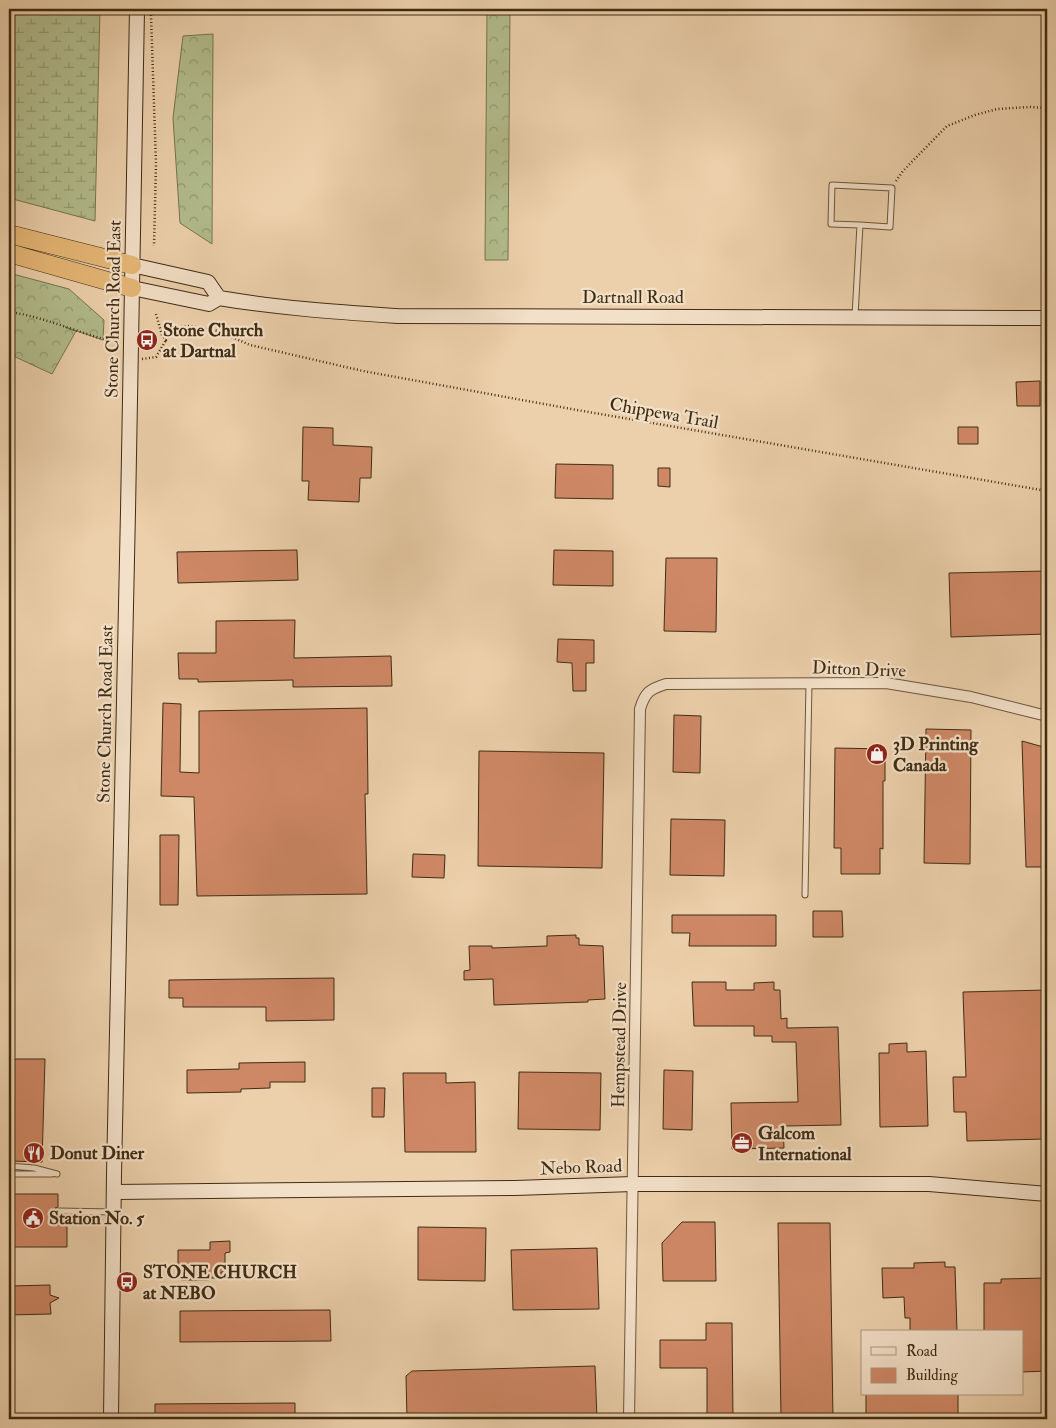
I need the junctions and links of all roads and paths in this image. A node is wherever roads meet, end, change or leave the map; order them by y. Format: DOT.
graph roads {
  1 [pos="137,9"];
  2 [pos="151,9"];
  3 [pos="1047,108"];
  4 [pos="892,188"];
  5 [pos="860,225"];
  6 [pos="9,234"];
  7 [pos="154,246"];
  8 [pos="9,253"];
  9 [pos="132,265"];
  10 [pos="132,288"];
  11 [pos="219,298"];
  12 [pos="9,312"];
  13 [pos="156,314"];
  14 [pos="855,317"];
  15 [pos="1047,318"];
  16 [pos="166,340"];
  17 [pos="131,345"];
  18 [pos="131,360"];
  19 [pos="1047,492"];
  20 [pos="809,683"];
  21 [pos="666,684"];
  22 [pos="1047,716"];
  23 [pos="805,895"];
  24 [pos="9,1166"];
  25 [pos="9,1174"];
  26 [pos="634,1184"];
  27 [pos="115,1192"];
  28 [pos="1047,1194"];
  29 [pos="58,1211"];
  30 [pos="114,1212"];
  31 [pos="111,1419"];
  32 [pos="629,1419"];
  1 -- 9 [label="street, Stone Church Road East"];
  2 -- 7 [label="path"];
  3 -- 4 [label="path"];
  4 -- 5 [label="lane"];
  4 -- 5 [label="lane"];
  5 -- 14 [label="lane"];
  6 -- 9 [label="highway"];
  8 -- 10 [label="highway"];
  9 -- 10 [label="street, Stone Church Road East"];
  9 -- 11 [label="street"];
  10 -- 11 [label="street, Dartnall Road"];
  10 -- 17 [label="street, Stone Church Road East"];
  11 -- 14 [label="street, Dartnall Road"];
  12 -- 17 [label="path"];
  13 -- 16 [label="path"];
  14 -- 15 [label="street, Dartnall Road"];
  16 -- 18 [label="path"];
  16 -- 19 [label="path, Chippewa Trail"];
  17 -- 18 [label="street, Stone Church Road East"];
  18 -- 27 [label="street, Stone Church Road East"];
  20 -- 21 [label="street, Ditton Drive"];
  20 -- 22 [label="street, Ditton Drive"];
  20 -- 23 [label="lane"];
  21 -- 26 [label="street, Hempstead Drive"];
  24 -- 25 [label="lane"];
  26 -- 27 [label="street, Nebo Road"];
  26 -- 28 [label="street, Nebo Road"];
  26 -- 32 [label="street, Hempstead Drive"];
  27 -- 30 [label="street, Stone Church Road East"];
  29 -- 30 [label="lane"];
  30 -- 31 [label="street, Stone Church Road East"];
}
